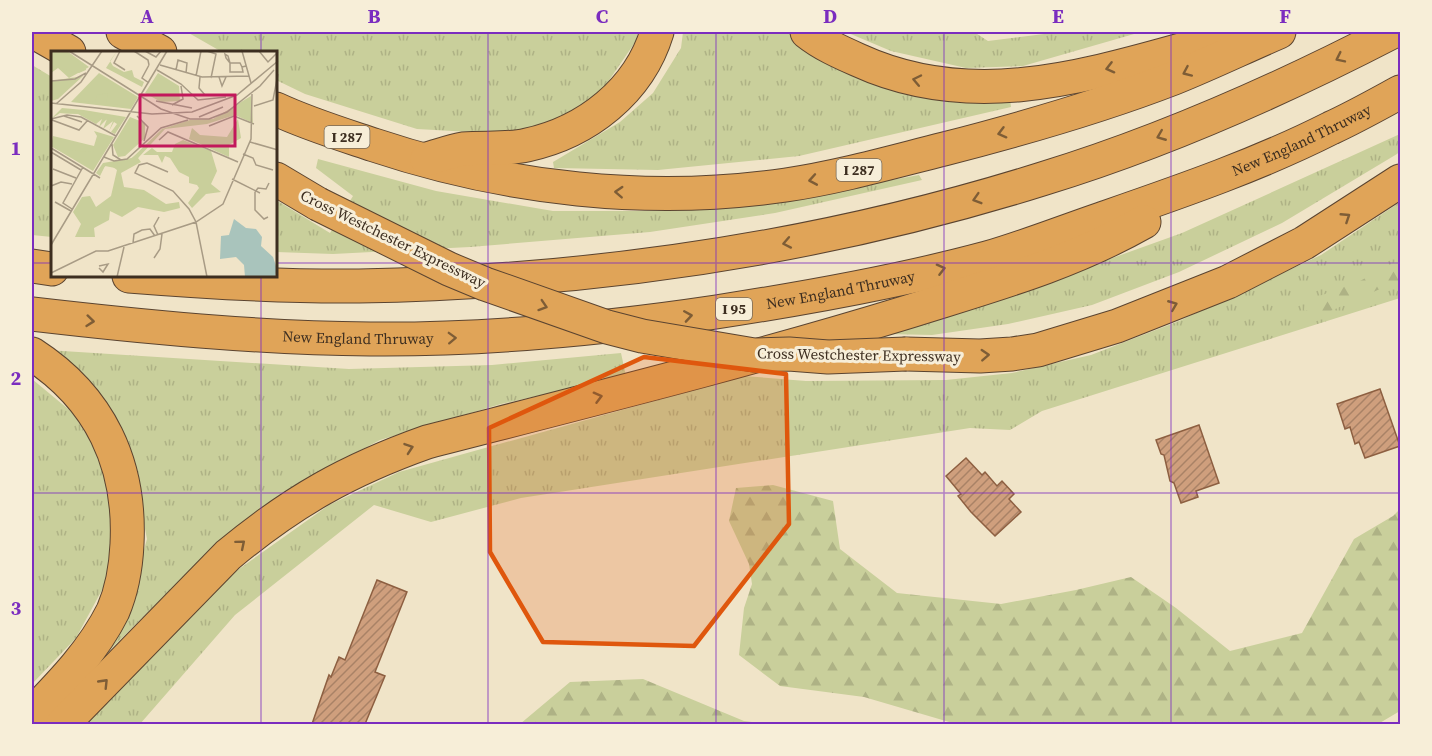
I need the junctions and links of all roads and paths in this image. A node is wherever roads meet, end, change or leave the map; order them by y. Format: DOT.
graph roads {
  1 [pos="34,32"];
  2 [pos="123,32"];
  3 [pos="657,32"];
  4 [pos="807,32"];
  5 [pos="1247,32"];
  6 [pos="1279,32"];
  7 [pos="1392,32"];
  8 [pos="67,51"];
  9 [pos="158,51"];
  10 [pos="1401,92"];
  11 [pos="278,110"];
  12 [pos="420,161"];
  13 [pos="1238,168"];
  14 [pos="278,180"];
  15 [pos="1401,181"];
  16 [pos="32,266"];
  17 [pos="51,269"];
  18 [pos="159,278"];
  19 [pos="32,314"];
  20 [pos="32,354"];
  21 [pos="32,714"];
  22 [pos="63,724"];
  1 -- 8 [label="highway"];
  2 -- 9 [label="highway"];
  3 -- 12 [label="highway"];
  5 -- 4 [label="highway, one-way"];
  6 -- 12 [label="highway, I 287, one-way"];
  7 -- 18 [label="highway, one-way"];
  10 -- 13 [label="highway, New England Thruway / I 95"];
  11 -- 12 [label="highway, I 287"];
  19 -- 13 [label="highway, New England Thruway / I 95, one-way"];
  22 -- 13 [label="highway, one-way"];
  14 -- 15 [label="highway, Cross Westchester Expressway, one-way, bridge"];
  16 -- 17 [label="highway"];
  20 -- 21 [label="highway"];
}
